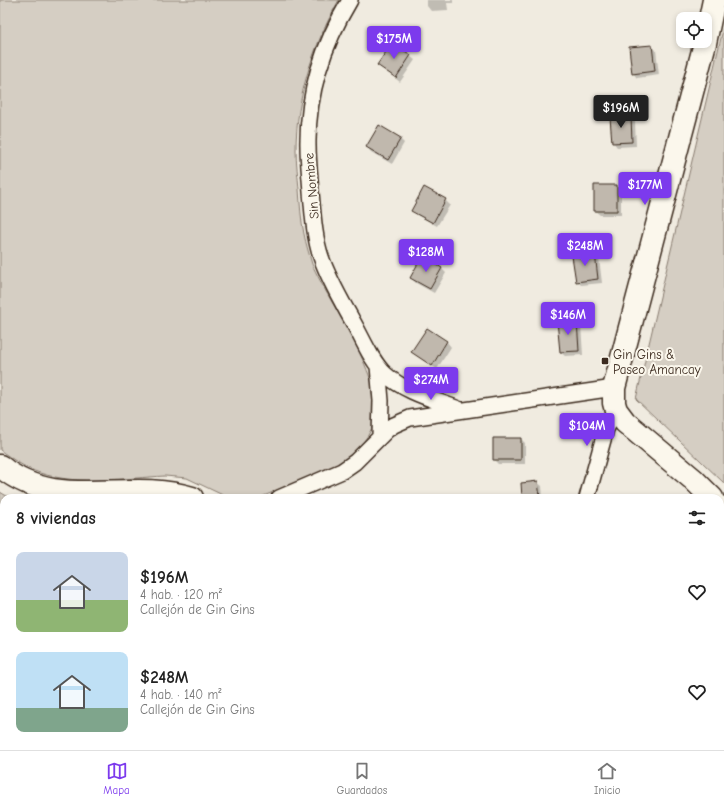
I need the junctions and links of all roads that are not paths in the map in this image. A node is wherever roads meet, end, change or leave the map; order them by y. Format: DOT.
graph roads {
  1 [pos="350,0"];
  2 [pos="714,0"];
  3 [pos="378,366"];
  4 [pos="615,399"];
  5 [pos="462,410"];
  6 [pos="380,436"];
  7 [pos="0,466"];
  8 [pos="174,494"];
  9 [pos="288,494"];
  10 [pos="588,494"];
  11 [pos="708,494"];
  1 -- 3 [label="street, Sin Nombre"];
  2 -- 4 [label="main road"];
  3 -- 5 [label="street, Sin Nombre"];
  3 -- 6 [label="street, Sin Nombre"];
  4 -- 5 [label="street"];
  4 -- 10 [label="street"];
  4 -- 11 [label="main road"];
  5 -- 6 [label="street"];
  6 -- 9 [label="street"];
  7 -- 8 [label="main road"];
}
